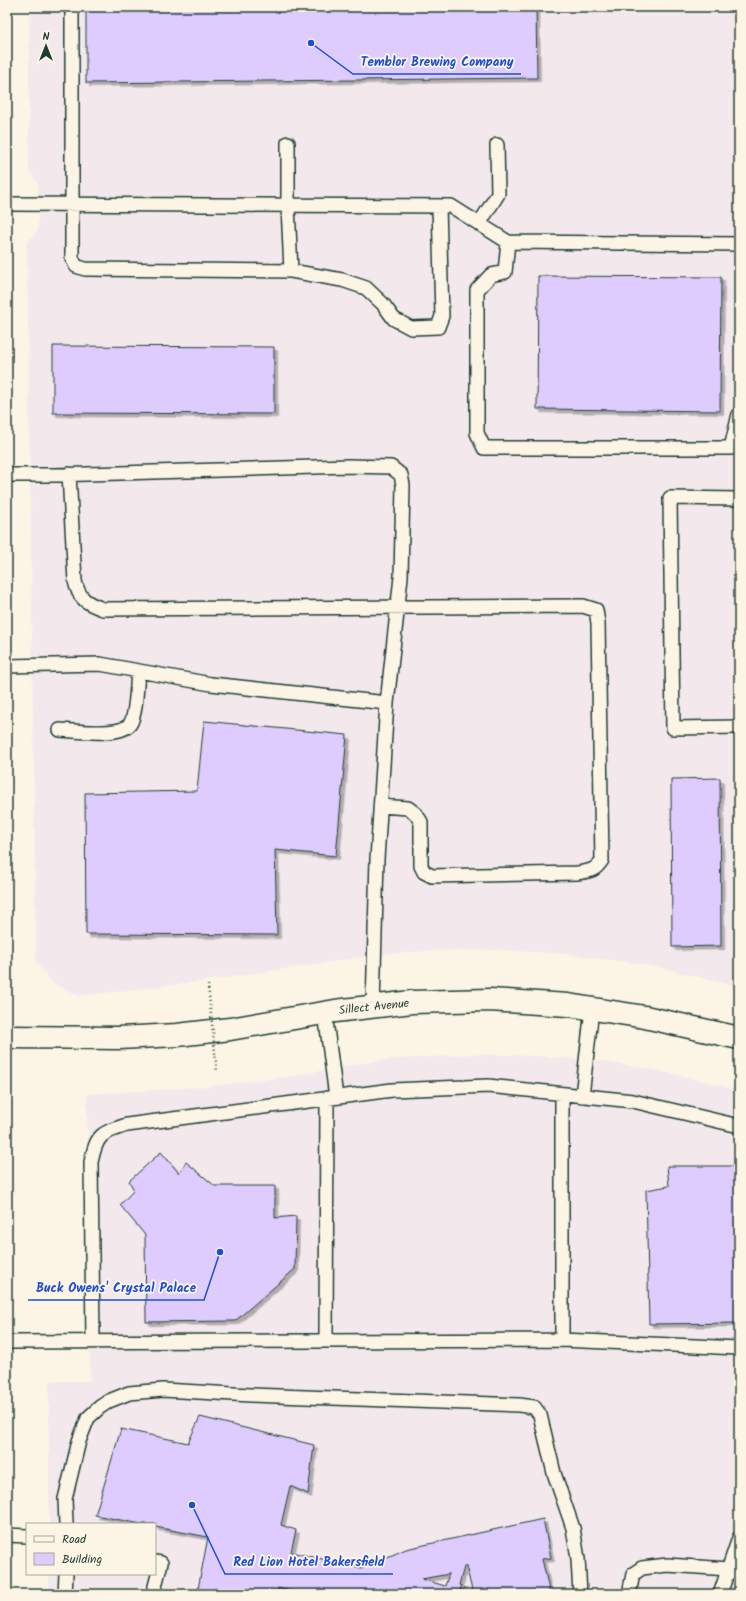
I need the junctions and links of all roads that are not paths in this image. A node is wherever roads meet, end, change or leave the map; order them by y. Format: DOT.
graph roads {
  1 [pos="72,7"];
  2 [pos="288,143"];
  3 [pos="497,145"];
  4 [pos="7,204"];
  5 [pos="72,205"];
  6 [pos="288,206"];
  7 [pos="439,206"];
  8 [pos="479,224"];
  9 [pos="508,242"];
  10 [pos="739,244"];
  11 [pos="291,271"];
  12 [pos="739,414"];
  13 [pos="735,448"];
  14 [pos="7,474"];
  15 [pos="69,474"];
  16 [pos="739,499"];
  17 [pos="398,608"];
  18 [pos="7,666"];
  19 [pos="138,671"];
  20 [pos="387,704"];
  21 [pos="739,727"];
  22 [pos="60,730"];
  23 [pos="380,806"];
  24 [pos="373,1007"];
  25 [pos="592,1009"];
  26 [pos="324,1013"];
  27 [pos="7,1037"];
  28 [pos="739,1038"];
  29 [pos="562,1094"];
  30 [pos="582,1096"];
  31 [pos="332,1098"];
  32 [pos="739,1126"];
  33 [pos="562,1340"];
  34 [pos="93,1341"];
  35 [pos="326,1341"];
  36 [pos="7,1342"];
  37 [pos="739,1348"];
  38 [pos="66,1523"];
  39 [pos="7,1535"];
  40 [pos="26,1536"];
  41 [pos="739,1538"];
  42 [pos="156,1562"];
  43 [pos="734,1572"];
  44 [pos="66,1575"];
  45 [pos="66,1594"];
  46 [pos="153,1594"];
  47 [pos="580,1594"];
  48 [pos="630,1594"];
  49 [pos="720,1594"];
  1 -- 5 [label="lane"];
  2 -- 6 [label="lane"];
  3 -- 8 [label="lane"];
  4 -- 5 [label="lane"];
  5 -- 6 [label="lane"];
  5 -- 11 [label="lane"];
  6 -- 7 [label="lane"];
  6 -- 11 [label="lane"];
  7 -- 8 [label="lane"];
  7 -- 11 [label="lane"];
  8 -- 9 [label="lane"];
  9 -- 10 [label="lane"];
  9 -- 13 [label="lane"];
  12 -- 13 [label="lane"];
  14 -- 15 [label="lane"];
  15 -- 17 [label="lane"];
  15 -- 17 [label="lane"];
  16 -- 21 [label="lane"];
  17 -- 20 [label="lane"];
  17 -- 23 [label="lane"];
  18 -- 19 [label="lane"];
  19 -- 20 [label="lane"];
  19 -- 22 [label="lane"];
  20 -- 23 [label="lane"];
  23 -- 24 [label="lane"];
  24 -- 25 [label="street, Sillect Avenue"];
  24 -- 26 [label="street, Sillect Avenue"];
  25 -- 28 [label="street, Sillect Avenue"];
  25 -- 30 [label="lane"];
  26 -- 27 [label="street, Sillect Avenue"];
  26 -- 31 [label="lane"];
  29 -- 30 [label="lane"];
  29 -- 31 [label="lane"];
  29 -- 33 [label="lane"];
  30 -- 32 [label="lane"];
  31 -- 34 [label="lane"];
  31 -- 35 [label="lane"];
  33 -- 35 [label="lane"];
  33 -- 37 [label="lane"];
  34 -- 35 [label="lane"];
  34 -- 36 [label="lane"];
  38 -- 47 [label="lane"];
  39 -- 40 [label="lane"];
  41 -- 43 [label="lane"];
  42 -- 46 [label="lane"];
  43 -- 48 [label="lane"];
  43 -- 49 [label="lane"];
  44 -- 45 [label="lane"];
}
